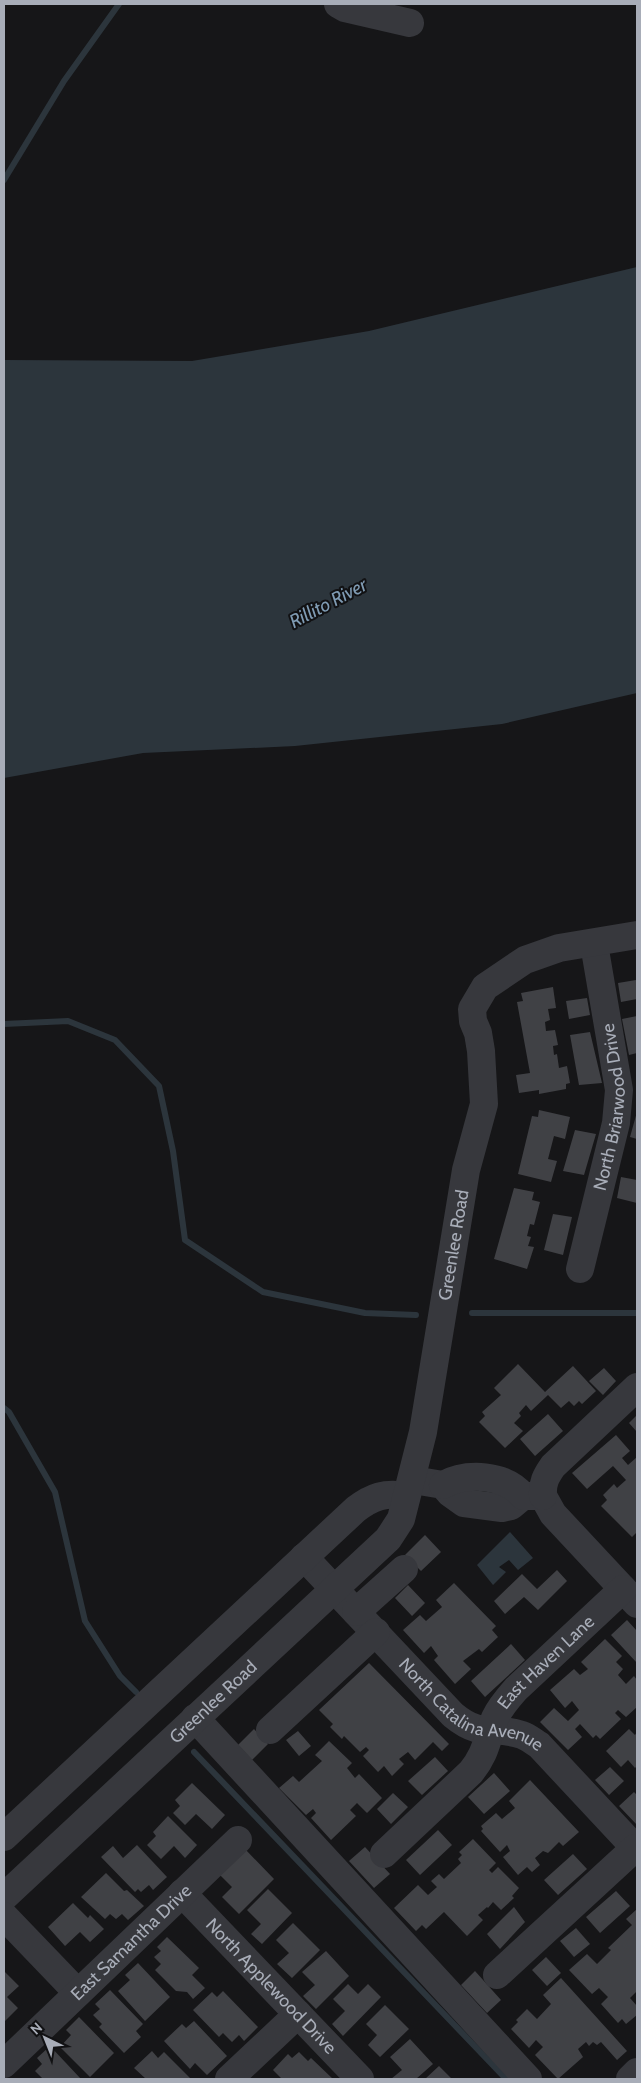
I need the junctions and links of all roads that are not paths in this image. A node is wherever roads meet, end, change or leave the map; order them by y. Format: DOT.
graph roads {
  1 [pos="338,4"];
  2 [pos="401,15"];
  3 [pos="637,935"];
  4 [pos="594,944"];
  5 [pos="580,1269"];
  6 [pos="637,1387"];
  7 [pos="409,1487"];
  8 [pos="533,1496"];
  9 [pos="304,1558"];
  10 [pos="404,1569"];
  11 [pos="335,1589"];
  12 [pos="630,1597"];
  13 [pos="356,1612"];
  14 [pos="376,1632"];
  15 [pos="195,1718"];
  16 [pos="270,1730"];
  17 [pos="491,1731"];
  18 [pos="4,1837"];
  19 [pos="238,1840"];
  20 [pos="636,1849"];
  21 [pos="384,1854"];
  22 [pos="182,1893"];
  23 [pos="4,1896"];
  24 [pos="4,1916"];
  25 [pos="496,1975"];
  26 [pos="78,1993"];
  27 [pos="298,2014"];
  28 [pos="4,2064"];
  29 [pos="637,2072"];
  30 [pos="230,2079"];
  31 [pos="360,2079"];
  32 [pos="528,2079"];
  33 [pos="630,2079"];
  1 -- 2 [label="street"];
  3 -- 4 [label="street"];
  4 -- 5 [label="street, North Briarwood Drive"];
  4 -- 7 [label="street, Greenlee Road"];
  6 -- 8 [label="street"];
  7 -- 8 [label="street"];
  7 -- 9 [label="street"];
  7 -- 11 [label="street, Greenlee Road"];
  8 -- 12 [label="street"];
  9 -- 11 [label="street, North Catalina Avenue"];
  9 -- 18 [label="street"];
  10 -- 13 [label="street"];
  11 -- 13 [label="street, North Catalina Avenue"];
  11 -- 15 [label="street, Greenlee Road"];
  12 -- 17 [label="street, East Haven Lane"];
  13 -- 14 [label="street, North Catalina Avenue"];
  14 -- 16 [label="street"];
  14 -- 17 [label="street, North Catalina Avenue"];
  15 -- 23 [label="street, Greenlee Road"];
  15 -- 32 [label="street"];
  17 -- 20 [label="street, North Catalina Avenue"];
  17 -- 21 [label="street, East Haven Lane"];
  19 -- 22 [label="street, East Samantha Drive"];
  20 -- 25 [label="street"];
  22 -- 26 [label="street, East Samantha Drive"];
  22 -- 27 [label="street, North Applewood Drive"];
  24 -- 26 [label="street"];
  26 -- 28 [label="street, East Samantha Drive"];
  27 -- 30 [label="street"];
  27 -- 31 [label="street, North Applewood Drive"];
  29 -- 33 [label="street"];
}
